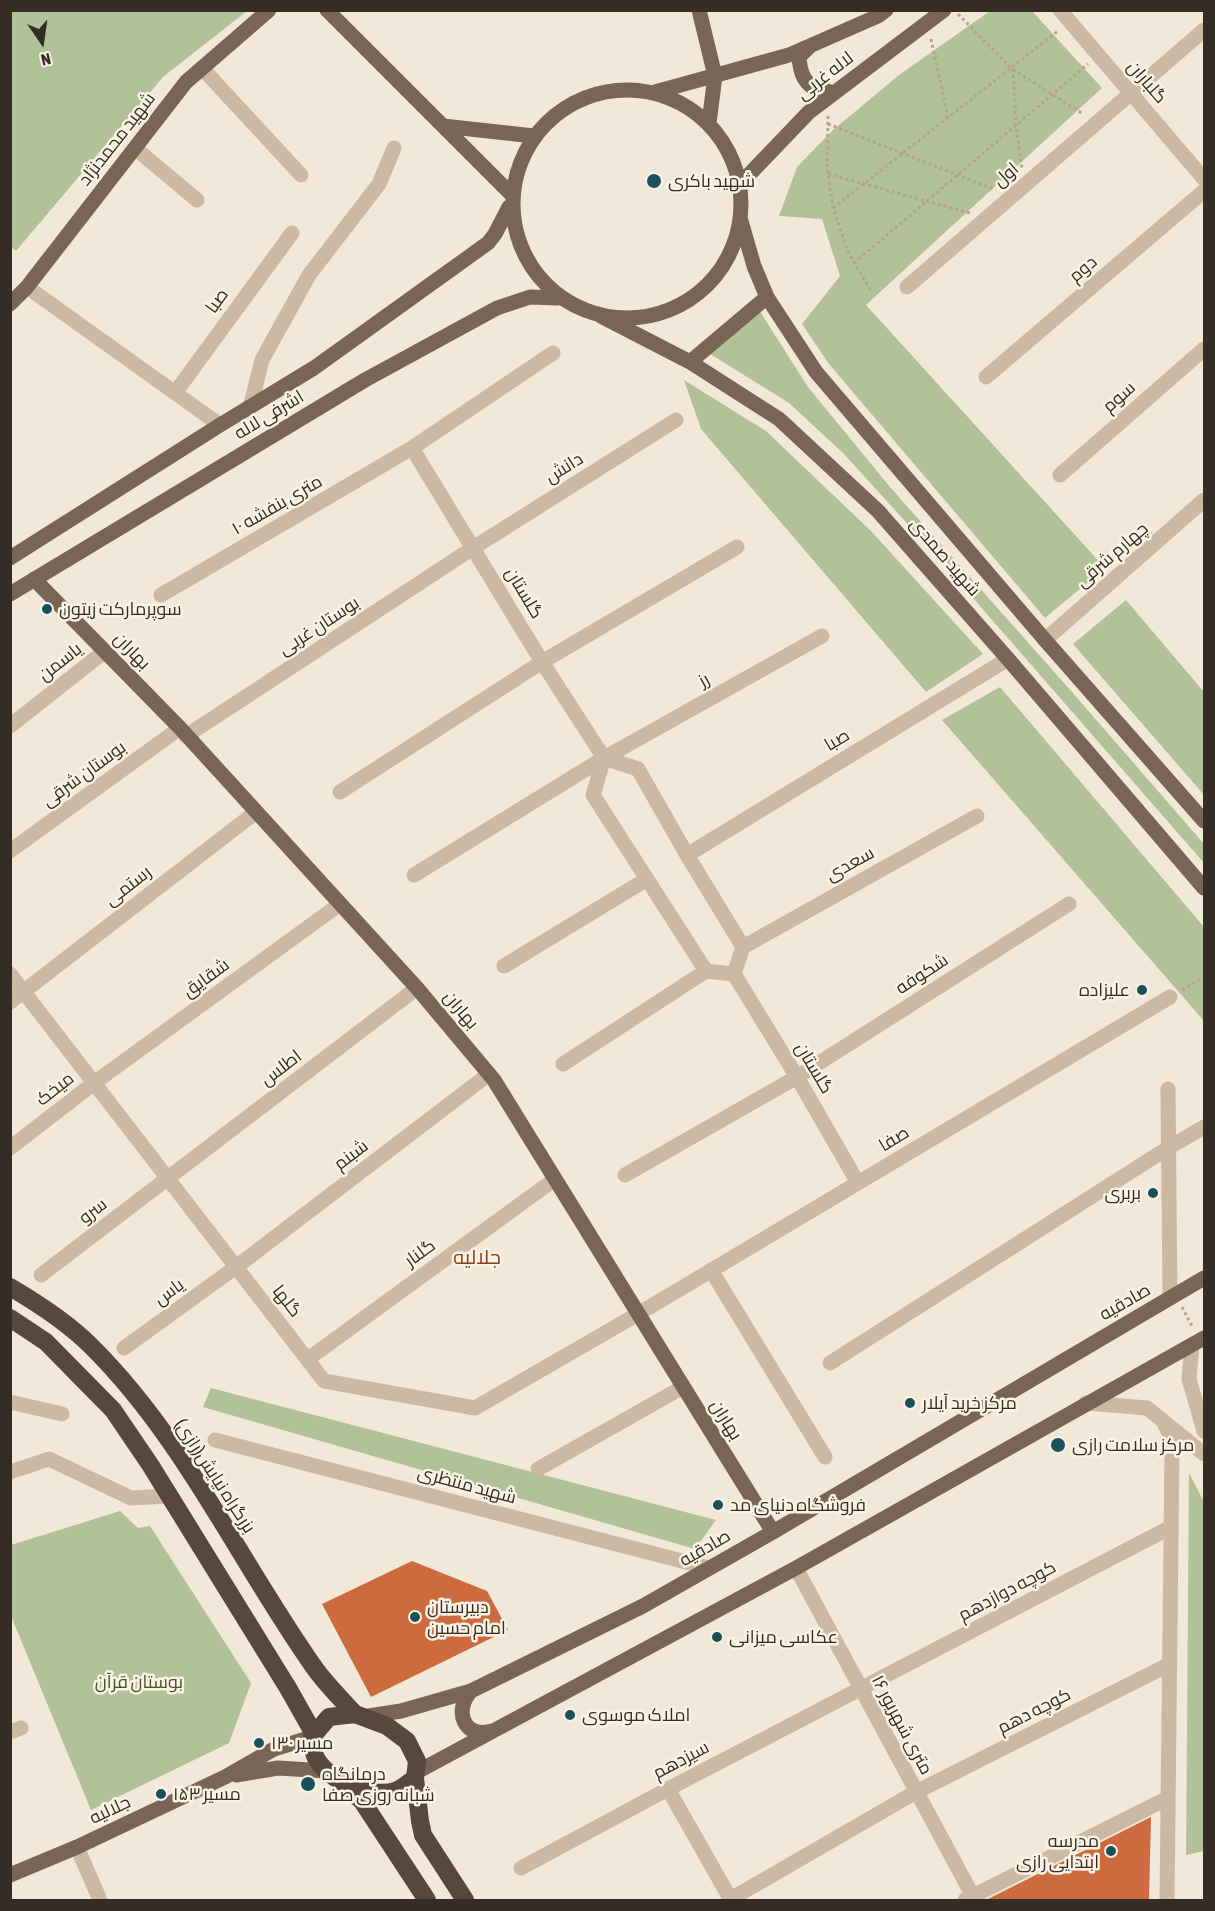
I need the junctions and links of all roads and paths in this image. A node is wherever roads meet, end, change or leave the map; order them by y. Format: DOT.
graph roads {
  1 [pos="269,10"];
  2 [pos="327,10"];
  3 [pos="699,10"];
  4 [pos="886,10"];
  5 [pos="944,10"];
  6 [pos="954,10"];
  7 [pos="1067,15"];
  8 [pos="927,22"];
  9 [pos="1204,30"];
  10 [pos="810,46"];
  11 [pos="1098,55"];
  12 [pos="202,68"];
  13 [pos="1012,69"];
  14 [pos="716,76"];
  15 [pos="651,93"];
  16 [pos="1131,93"];
  17 [pos="1052,94"];
  18 [pos="831,95"];
  19 [pos="948,117"];
  20 [pos="709,123"];
  21 [pos="1096,123"];
  22 [pos="828,124"];
  23 [pos="1016,125"];
  24 [pos="443,126"];
  25 [pos="534,136"];
  26 [pos="135,148"];
  27 [pos="394,148"];
  28 [pos="902,154"];
  29 [pos="828,174"];
  30 [pos="301,175"];
  31 [pos="957,175"];
  32 [pos="1204,179"];
  33 [pos="741,183"];
  34 [pos="864,183"];
  35 [pos="1024,185"];
  36 [pos="1204,191"];
  37 [pos="1012,196"];
  38 [pos="197,200"];
  39 [pos="928,200"];
  40 [pos="511,201"];
  41 [pos="833,208"];
  42 [pos="987,218"];
  43 [pos="741,221"];
  44 [pos="292,233"];
  45 [pos="854,263"];
  46 [pos="27,287"];
  47 [pos="907,287"];
  48 [pos="872,293"];
  49 [pos="767,297"];
  50 [pos="558,298"];
  51 [pos="10,304"];
  52 [pos="601,316"];
  53 [pos="1204,349"];
  54 [pos="553,353"];
  55 [pos="690,362"];
  56 [pos="986,377"];
  57 [pos="175,393"];
  58 [pos="250,408"];
  59 [pos="676,420"];
  60 [pos="220,425"];
  61 [pos="412,448"];
  62 [pos="1060,475"];
  63 [pos="1204,500"];
  64 [pos="737,547"];
  65 [pos="473,548"];
  66 [pos="13,551"];
  67 [pos="34,579"];
  68 [pos="10,594"];
  69 [pos="161,595"];
  70 [pos="822,636"];
  71 [pos="1045,640"];
  72 [pos="105,651"];
  73 [pos="1008,659"];
  74 [pos="542,662"];
  75 [pos="10,726"];
  76 [pos="183,732"];
  77 [pos="604,758"];
  78 [pos="340,792"];
  79 [pos="256,812"];
  80 [pos="977,816"];
  81 [pos="1204,821"];
  82 [pos="10,851"];
  83 [pos="687,855"];
  84 [pos="414,875"];
  85 [pos="647,879"];
  86 [pos="1204,888"];
  87 [pos="340,904"];
  88 [pos="1069,904"];
  89 [pos="743,947"];
  90 [pos="504,966"];
  91 [pos="706,971"];
  92 [pos="10,974"];
  93 [pos="734,974"];
  94 [pos="1204,977"];
  95 [pos="417,988"];
  96 [pos="23,991"];
  97 [pos="1170,997"];
  98 [pos="10,1002"];
  99 [pos="563,1064"];
  100 [pos="489,1074"];
  101 [pos="797,1077"];
  102 [pos="94,1083"];
  103 [pos="1168,1089"];
  104 [pos="1204,1127"];
  105 [pos="10,1148"];
  106 [pos="1168,1148"];
  107 [pos="626,1175"];
  108 [pos="168,1179"];
  109 [pos="555,1179"];
  110 [pos="858,1183"];
  111 [pos="236,1267"];
  112 [pos="711,1270"];
  113 [pos="41,1275"];
  114 [pos="1204,1278"];
  115 [pos="10,1287"];
  116 [pos="1173,1297"];
  117 [pos="638,1314"];
  118 [pos="10,1318"];
  119 [pos="1199,1341"];
  120 [pos="124,1348"];
  121 [pos="308,1359"];
  122 [pos="830,1363"];
  123 [pos="683,1387"];
  124 [pos="10,1402"];
  125 [pos="1086,1403"];
  126 [pos="62,1414"];
  127 [pos="1163,1421"];
  128 [pos="1204,1431"];
  129 [pos="215,1440"];
  130 [pos="1204,1454"];
  131 [pos="825,1457"];
  132 [pos="538,1469"];
  133 [pos="10,1472"];
  134 [pos="168,1496"];
  135 [pos="1171,1527"];
  136 [pos="773,1532"];
  137 [pos="709,1568"];
  138 [pos="796,1568"];
  139 [pos="1170,1664"];
  140 [pos="861,1689"];
  141 [pos="471,1691"];
  142 [pos="359,1716"];
  143 [pos="492,1731"];
  144 [pos="313,1736"];
  145 [pos="333,1776"];
  146 [pos="415,1776"];
  147 [pos="225,1777"];
  148 [pos="668,1789"];
  149 [pos="916,1792"];
  150 [pos="1168,1798"];
  151 [pos="77,1847"];
  152 [pos="521,1868"];
  153 [pos="10,1875"];
  154 [pos="971,1899"];
  155 [pos="100,1900"];
  156 [pos="427,1900"];
  157 [pos="465,1900"];
  158 [pos="730,1900"];
  159 [pos="1167,1900"];
  1 -- 12 [label="main road, شهید محمدنژاد"];
  2 -- 24 [label="main road"];
  3 -- 14 [label="main road"];
  4 -- 10 [label="main road, لاله غربی"];
  5 -- 8 [label="main road, لاله غربی"];
  6 -- 13 [label="path"];
  7 -- 11 [label="street, گلباران"];
  7 -- 13 [label="path"];
  8 -- 18 [label="main road, لاله غربی"];
  8 -- 19 [label="path"];
  9 -- 16 [label="street, اول"];
  10 -- 14 [label="main road, لاله غربی"];
  10 -- 18 [label="main road"];
  11 -- 16 [label="street, گلباران"];
  11 -- 17 [label="path"];
  12 -- 26 [label="main road, شهید محمدنژاد"];
  12 -- 30 [label="street"];
  13 -- 17 [label="path"];
  13 -- 19 [label="path"];
  13 -- 23 [label="path"];
  14 -- 15 [label="main road, لاله غربی"];
  14 -- 20 [label="main road"];
  15 -- 20 [label="main road"];
  15 -- 25 [label="main road"];
  16 -- 21 [label="street, اول"];
  16 -- 32 [label="street, گلباران"];
  17 -- 21 [label="path"];
  17 -- 23 [label="path"];
  18 -- 22 [label="path"];
  18 -- 33 [label="main road, لاله غربی"];
  19 -- 28 [label="path"];
  20 -- 33 [label="main road"];
  21 -- 35 [label="street, اول"];
  22 -- 28 [label="path"];
  22 -- 29 [label="path"];
  23 -- 31 [label="path"];
  23 -- 35 [label="path"];
  24 -- 25 [label="main road"];
  24 -- 40 [label="main road"];
  25 -- 40 [label="main road"];
  26 -- 38 [label="street"];
  26 -- 46 [label="main road, شهید محمدنژاد"];
  27 -- 58 [label="street"];
  28 -- 31 [label="path"];
  28 -- 34 [label="path"];
  29 -- 34 [label="path"];
  29 -- 41 [label="path"];
  31 -- 37 [label="path"];
  31 -- 39 [label="path"];
  33 -- 43 [label="main road"];
  34 -- 39 [label="path"];
  34 -- 41 [label="path"];
  35 -- 37 [label="street, اول"];
  36 -- 56 [label="street, دوم"];
  37 -- 42 [label="street, اول"];
  39 -- 42 [label="path"];
  39 -- 45 [label="path"];
  40 -- 50 [label="main road"];
  40 -- 58 [label="main road, اشرفی لاله"];
  41 -- 45 [label="path"];
  42 -- 47 [label="street, اول"];
  43 -- 49 [label="main road, شهید صمدی"];
  43 -- 52 [label="main road"];
  44 -- 57 [label="street, صبا"];
  45 -- 48 [label="path"];
  46 -- 51 [label="main road, شهید محمدنژاد"];
  46 -- 57 [label="street"];
  49 -- 55 [label="main road"];
  49 -- 71 [label="main road, شهید صمدی"];
  50 -- 52 [label="main road"];
  50 -- 67 [label="main road, اشرفی لاله"];
  52 -- 55 [label="main road, شهید صمدی"];
  53 -- 62 [label="street, سوم"];
  54 -- 61 [label="street, ۱۰ متری بنفشه"];
  55 -- 73 [label="main road, شهید صمدی"];
  57 -- 60 [label="street"];
  58 -- 60 [label="main road, اشرفی لاله"];
  59 -- 65 [label="street, دانش"];
  60 -- 66 [label="main road, اشرفی لاله"];
  61 -- 65 [label="street, گلستان"];
  61 -- 69 [label="street, ۱۰ متری بنفشه"];
  63 -- 71 [label="street, چهارم شرقی"];
  64 -- 74 [label="street"];
  65 -- 74 [label="street, گلستان"];
  65 -- 76 [label="street, بوستان غربی"];
  67 -- 68 [label="main road, اشرفی لاله"];
  67 -- 72 [label="main road, بهاران"];
  70 -- 77 [label="street, رز"];
  71 -- 81 [label="main road, شهید صمدی"];
  72 -- 75 [label="street, یاسمن"];
  72 -- 76 [label="main road, بهاران"];
  73 -- 83 [label="street, صبا"];
  73 -- 86 [label="main road, شهید صمدی"];
  74 -- 77 [label="street, گلستان"];
  74 -- 78 [label="street"];
  76 -- 79 [label="main road, بهاران"];
  76 -- 82 [label="street, بوستان شرقی"];
  77 -- 83 [label="street"];
  77 -- 84 [label="street, رز"];
  77 -- 85 [label="street"];
  79 -- 87 [label="main road, بهاران"];
  79 -- 96 [label="street, رستمی"];
  80 -- 89 [label="street, سعدی"];
  83 -- 89 [label="street"];
  85 -- 90 [label="street"];
  85 -- 91 [label="street"];
  87 -- 95 [label="main road, بهاران"];
  87 -- 102 [label="street, شقایق"];
  88 -- 101 [label="street, شکوفه"];
  89 -- 93 [label="street"];
  91 -- 93 [label="street"];
  91 -- 99 [label="street"];
  92 -- 96 [label="street, گلها"];
  93 -- 101 [label="street, گلستان"];
  94 -- 97 [label="path"];
  95 -- 100 [label="main road, بهاران"];
  95 -- 108 [label="street, اطلس"];
  96 -- 98 [label="street, رستمی"];
  96 -- 102 [label="street, گلها"];
  97 -- 110 [label="street, صفا"];
  100 -- 109 [label="main road, بهاران"];
  100 -- 111 [label="street, شبنم"];
  101 -- 107 [label="street, شکوفه"];
  101 -- 110 [label="street, گلستان"];
  102 -- 105 [label="street, میخک"];
  102 -- 108 [label="street, گلها"];
  103 -- 106 [label="street"];
  104 -- 106 [label="street"];
  106 -- 116 [label="street"];
  106 -- 122 [label="street"];
  108 -- 111 [label="street, گلها"];
  108 -- 113 [label="street, سرو"];
  109 -- 117 [label="main road, بهاران"];
  109 -- 121 [label="street, گلنار"];
  110 -- 112 [label="street, صفا"];
  111 -- 120 [label="street, یاس"];
  111 -- 121 [label="street, گلها"];
  112 -- 117 [label="street, صفا"];
  112 -- 131 [label="street"];
  114 -- 116 [label="main road, صادقیه"];
  115 -- 142 [label="highway, بزرگراه نیایش(رازی)"];
  116 -- 119 [label="path"];
  116 -- 136 [label="main road, صادقیه"];
  117 -- 121 [label="street, گلها"];
  117 -- 123 [label="main road, بهاران"];
  118 -- 134 [label="highway"];
  119 -- 125 [label="main road"];
  119 -- 128 [label="street"];
  123 -- 132 [label="street"];
  123 -- 136 [label="main road, بهاران"];
  124 -- 126 [label="street"];
  125 -- 127 [label="street"];
  125 -- 138 [label="main road"];
  127 -- 130 [label="street"];
  127 -- 135 [label="street"];
  129 -- 137 [label="street, شهید منتظری"];
  133 -- 134 [label="street"];
  134 -- 144 [label="highway"];
  135 -- 139 [label="street"];
  135 -- 140 [label="street, کوچه دوازدهم"];
  136 -- 137 [label="main road, صادقیه"];
  137 -- 141 [label="main road, صادقیه"];
  138 -- 140 [label="street, ۱۶ متری شهریور"];
  138 -- 143 [label="main road"];
  139 -- 149 [label="street, کوچه دهم"];
  139 -- 150 [label="street"];
  140 -- 148 [label="street, سیزدهم"];
  140 -- 149 [label="street, ۱۶ متری شهریور"];
  141 -- 142 [label="main road, صادقیه"];
  141 -- 143 [label="main road"];
  142 -- 144 [label="highway"];
  142 -- 146 [label="highway"];
  143 -- 146 [label="main road"];
  144 -- 145 [label="highway"];
  144 -- 147 [label="main road"];
  145 -- 146 [label="highway"];
  145 -- 147 [label="main road"];
  145 -- 156 [label="highway"];
  146 -- 157 [label="highway"];
  147 -- 151 [label="main road, جلالیه"];
  148 -- 152 [label="street, سیزدهم"];
  148 -- 158 [label="street"];
  149 -- 154 [label="street, ۱۶ متری شهریور"];
  149 -- 158 [label="street, کوچه دهم"];
  150 -- 154 [label="street"];
  150 -- 159 [label="street"];
  151 -- 153 [label="main road, جلالیه"];
  151 -- 155 [label="street"];
}
